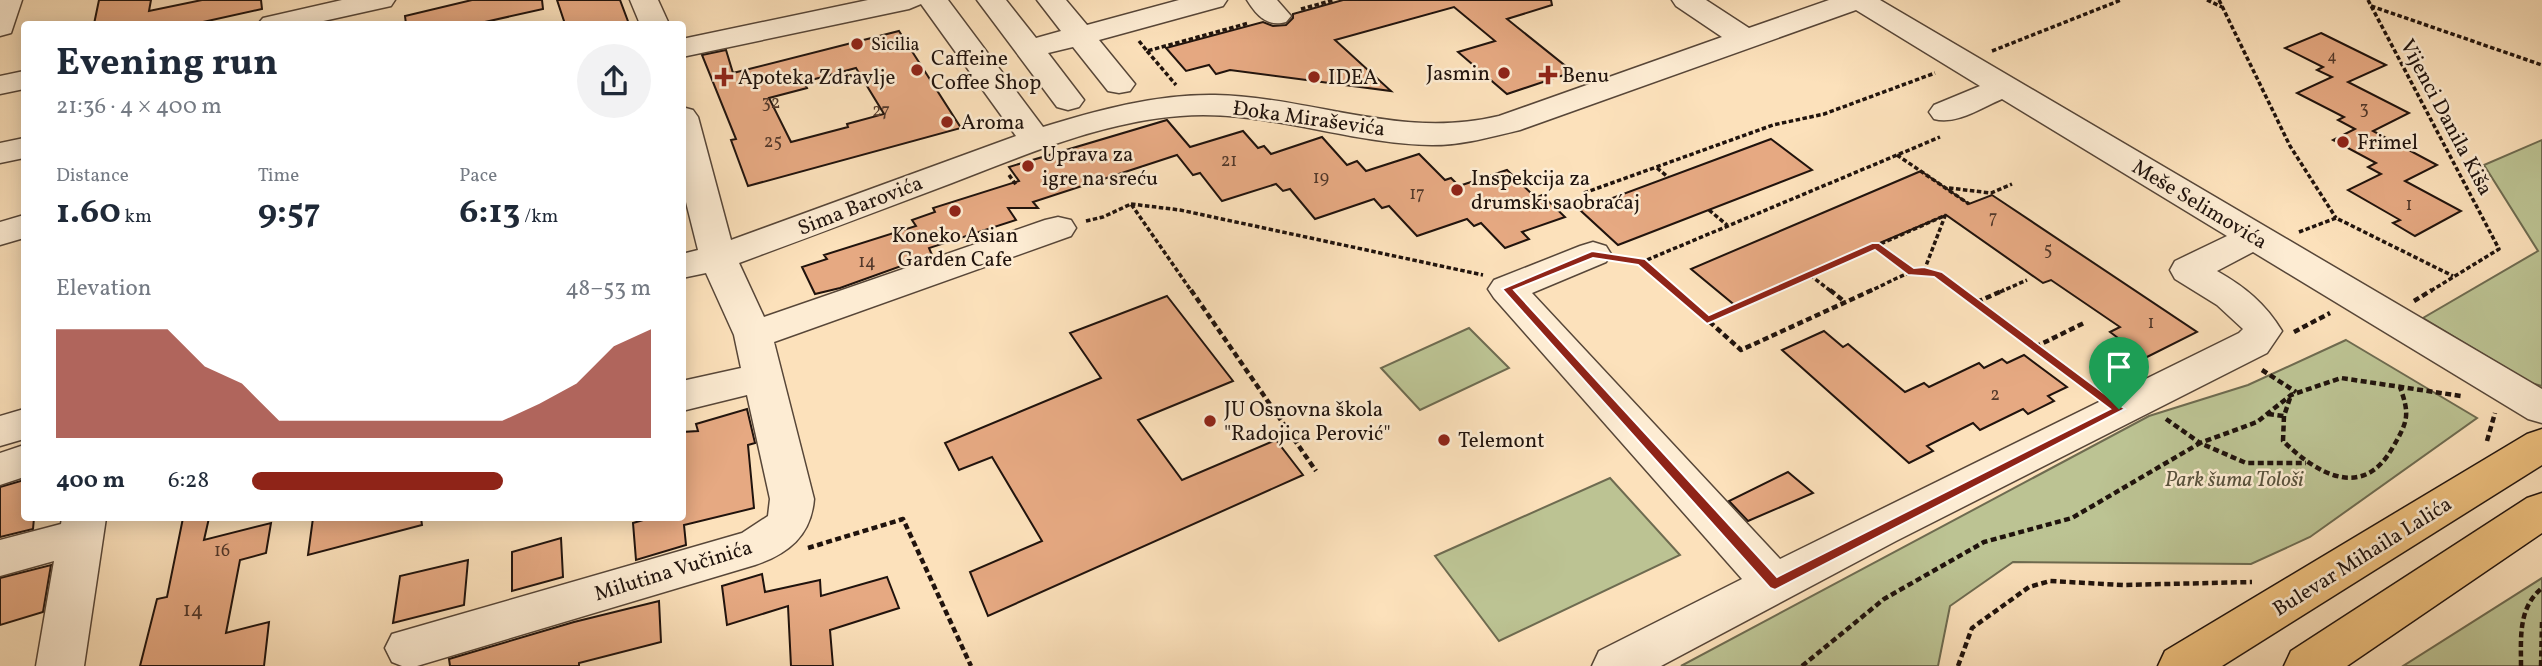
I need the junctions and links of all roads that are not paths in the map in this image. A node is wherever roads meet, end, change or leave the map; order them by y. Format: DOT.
graph roads {
  1 [pos="8,0"];
  2 [pos="382,0"];
  3 [pos="644,0"];
  4 [pos="909,0"];
  5 [pos="933,0"];
  6 [pos="991,0"];
  7 [pos="1051,0"];
  8 [pos="1213,0"];
  9 [pos="1686,0"];
  10 [pos="1858,0"];
  11 [pos="349,11"];
  12 [pos="290,21"];
  13 [pos="653,21"];
  14 [pos="0,27"];
  15 [pos="1081,35"];
  16 [pos="1745,40"];
  17 [pos="686,47"];
  18 [pos="1034,56"];
  19 [pos="984,69"];
  20 [pos="21,81"];
  21 [pos="1119,84"];
  22 [pos="0,85"];
  23 [pos="2004,87"];
  24 [pos="1068,100"];
  25 [pos="1943,124"];
  26 [pos="1036,140"];
  27 [pos="686,143"];
  28 [pos="21,149"];
  29 [pos="0,153"];
  30 [pos="21,227"];
  31 [pos="1058,228"];
  32 [pos="0,234"];
  33 [pos="2254,237"];
  34 [pos="1592,254"];
  35 [pos="700,262"];
  36 [pos="753,335"];
  37 [pos="761,378"];
  38 [pos="686,395"];
  39 [pos="2542,408"];
  40 [pos="21,425"];
  41 [pos="0,431"];
  42 [pos="2542,445"];
  43 [pos="21,462"];
  44 [pos="0,468"];
  45 [pos="2542,510"];
  46 [pos="49,536"];
  47 [pos="1775,584"];
  48 [pos="408,648"];
  49 [pos="60,666"];
  50 [pos="1616,666"];
  51 [pos="2182,666"];
  52 [pos="2308,666"];
  1 -- 14 [label="street"];
  2 -- 11 [label="street"];
  3 -- 13 [label="street"];
  4 -- 17 [label="street"];
  5 -- 19 [label="street"];
  6 -- 18 [label="street"];
  7 -- 15 [label="street"];
  8 -- 15 [label="street"];
  9 -- 16 [label="street"];
  10 -- 16 [label="street, Đoka Miraševića"];
  10 -- 23 [label="street, Meše Selimovića"];
  11 -- 12 [label="street"];
  15 -- 18 [label="street"];
  15 -- 21 [label="street"];
  16 -- 26 [label="street, Đoka Miraševića"];
  18 -- 19 [label="street"];
  18 -- 24 [label="street"];
  19 -- 26 [label="street"];
  20 -- 22 [label="street"];
  23 -- 25 [label="street"];
  23 -- 33 [label="street, Meše Selimovića"];
  26 -- 35 [label="street, Sima Barovića"];
  27 -- 35 [label="street, Milutina Vučinića"];
  28 -- 29 [label="street"];
  30 -- 32 [label="street"];
  31 -- 36 [label="street"];
  33 -- 39 [label="street, Meše Selimovića"];
  33 -- 47 [label="street"];
  34 -- 47 [label="street"];
  35 -- 36 [label="street, Milutina Vučinića"];
  36 -- 37 [label="street, Milutina Vučinića"];
  37 -- 38 [label="street"];
  37 -- 48 [label="street, Milutina Vučinića"];
  40 -- 41 [label="street"];
  42 -- 51 [label="main road, Bulevar Mihaila Lalića"];
  43 -- 44 [label="street"];
  45 -- 52 [label="main road"];
  46 -- 49 [label="street"];
  47 -- 50 [label="street"];
}
